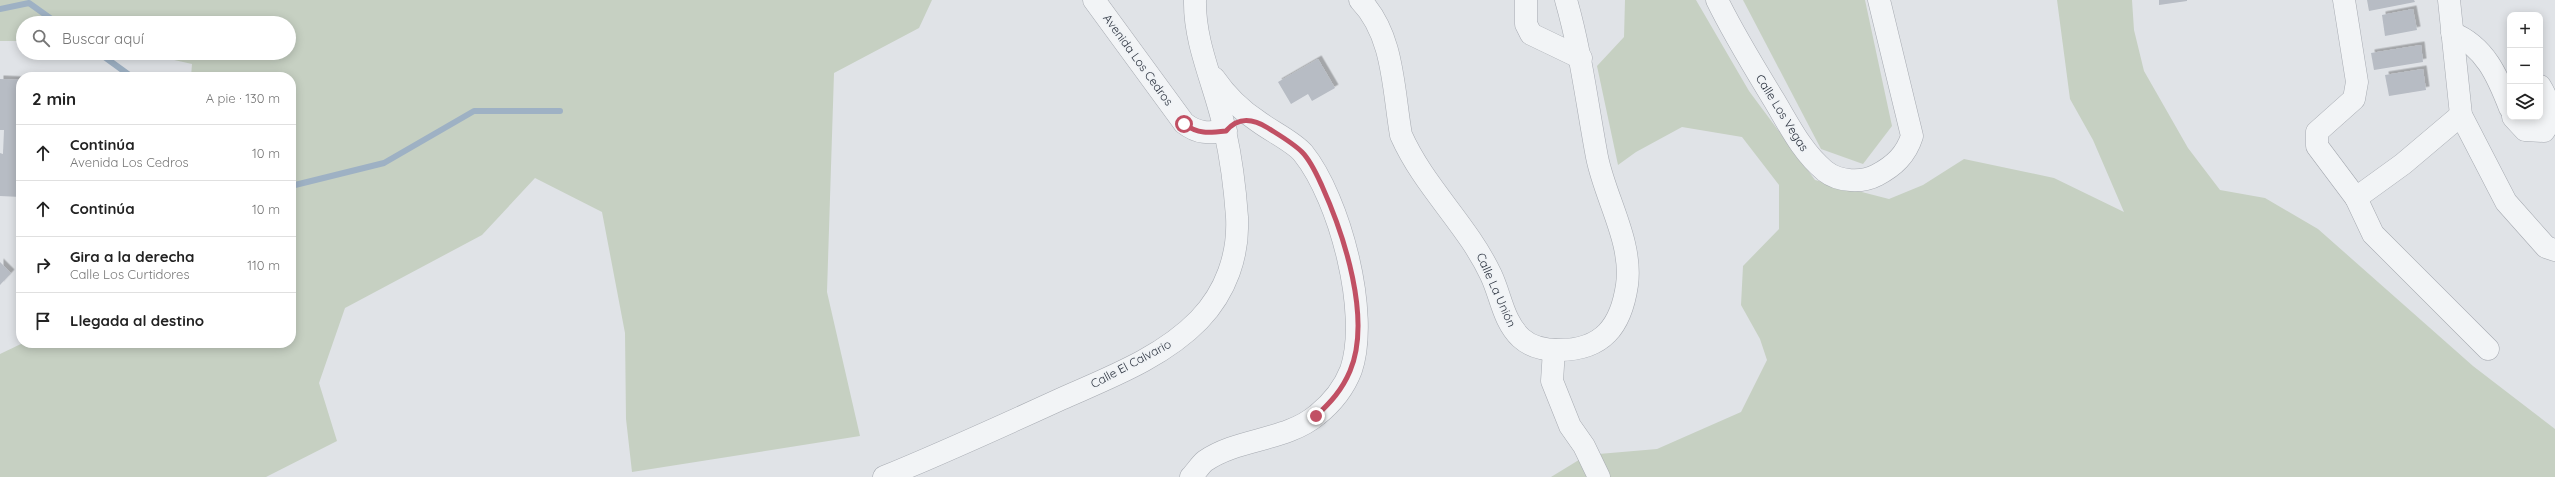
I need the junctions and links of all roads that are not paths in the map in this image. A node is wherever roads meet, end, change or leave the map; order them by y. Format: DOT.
graph roads {
  1 [pos="1094,0"];
  2 [pos="1195,0"];
  3 [pos="1360,0"];
  4 [pos="1526,0"];
  5 [pos="1566,0"];
  6 [pos="1717,0"];
  7 [pos="1879,0"];
  8 [pos="2344,0"];
  9 [pos="2449,0"];
  10 [pos="2452,33"];
  11 [pos="1581,58"];
  12 [pos="1209,71"];
  13 [pos="2543,92"];
  14 [pos="2507,100"];
  15 [pos="2461,114"];
  16 [pos="2517,120"];
  17 [pos="1258,122"];
  18 [pos="1226,131"];
  19 [pos="2356,198"];
  20 [pos="2555,250"];
  21 [pos="2488,349"];
  22 [pos="1554,350"];
  23 [pos="884,477"];
  24 [pos="1192,477"];
  25 [pos="1599,477"];
  1 -- 18 [label="street, Avenida Los Cedros"];
  2 -- 12 [label="street"];
  3 -- 22 [label="street, Calle La Unión"];
  4 -- 11 [label="street"];
  5 -- 11 [label="street, Calle La Unión"];
  6 -- 7 [label="street, Calle Los Vegas"];
  8 -- 19 [label="street"];
  9 -- 10 [label="street"];
  10 -- 14 [label="street"];
  10 -- 15 [label="street"];
  11 -- 22 [label="street, Calle La Unión"];
  12 -- 17 [label="street"];
  12 -- 18 [label="street, Calle El Calvario"];
  13 -- 16 [label="street"];
  15 -- 19 [label="street"];
  15 -- 20 [label="street"];
  17 -- 18 [label="street"];
  17 -- 24 [label="street"];
  18 -- 23 [label="street, Calle El Calvario"];
  19 -- 21 [label="street"];
  22 -- 25 [label="street"];
}
